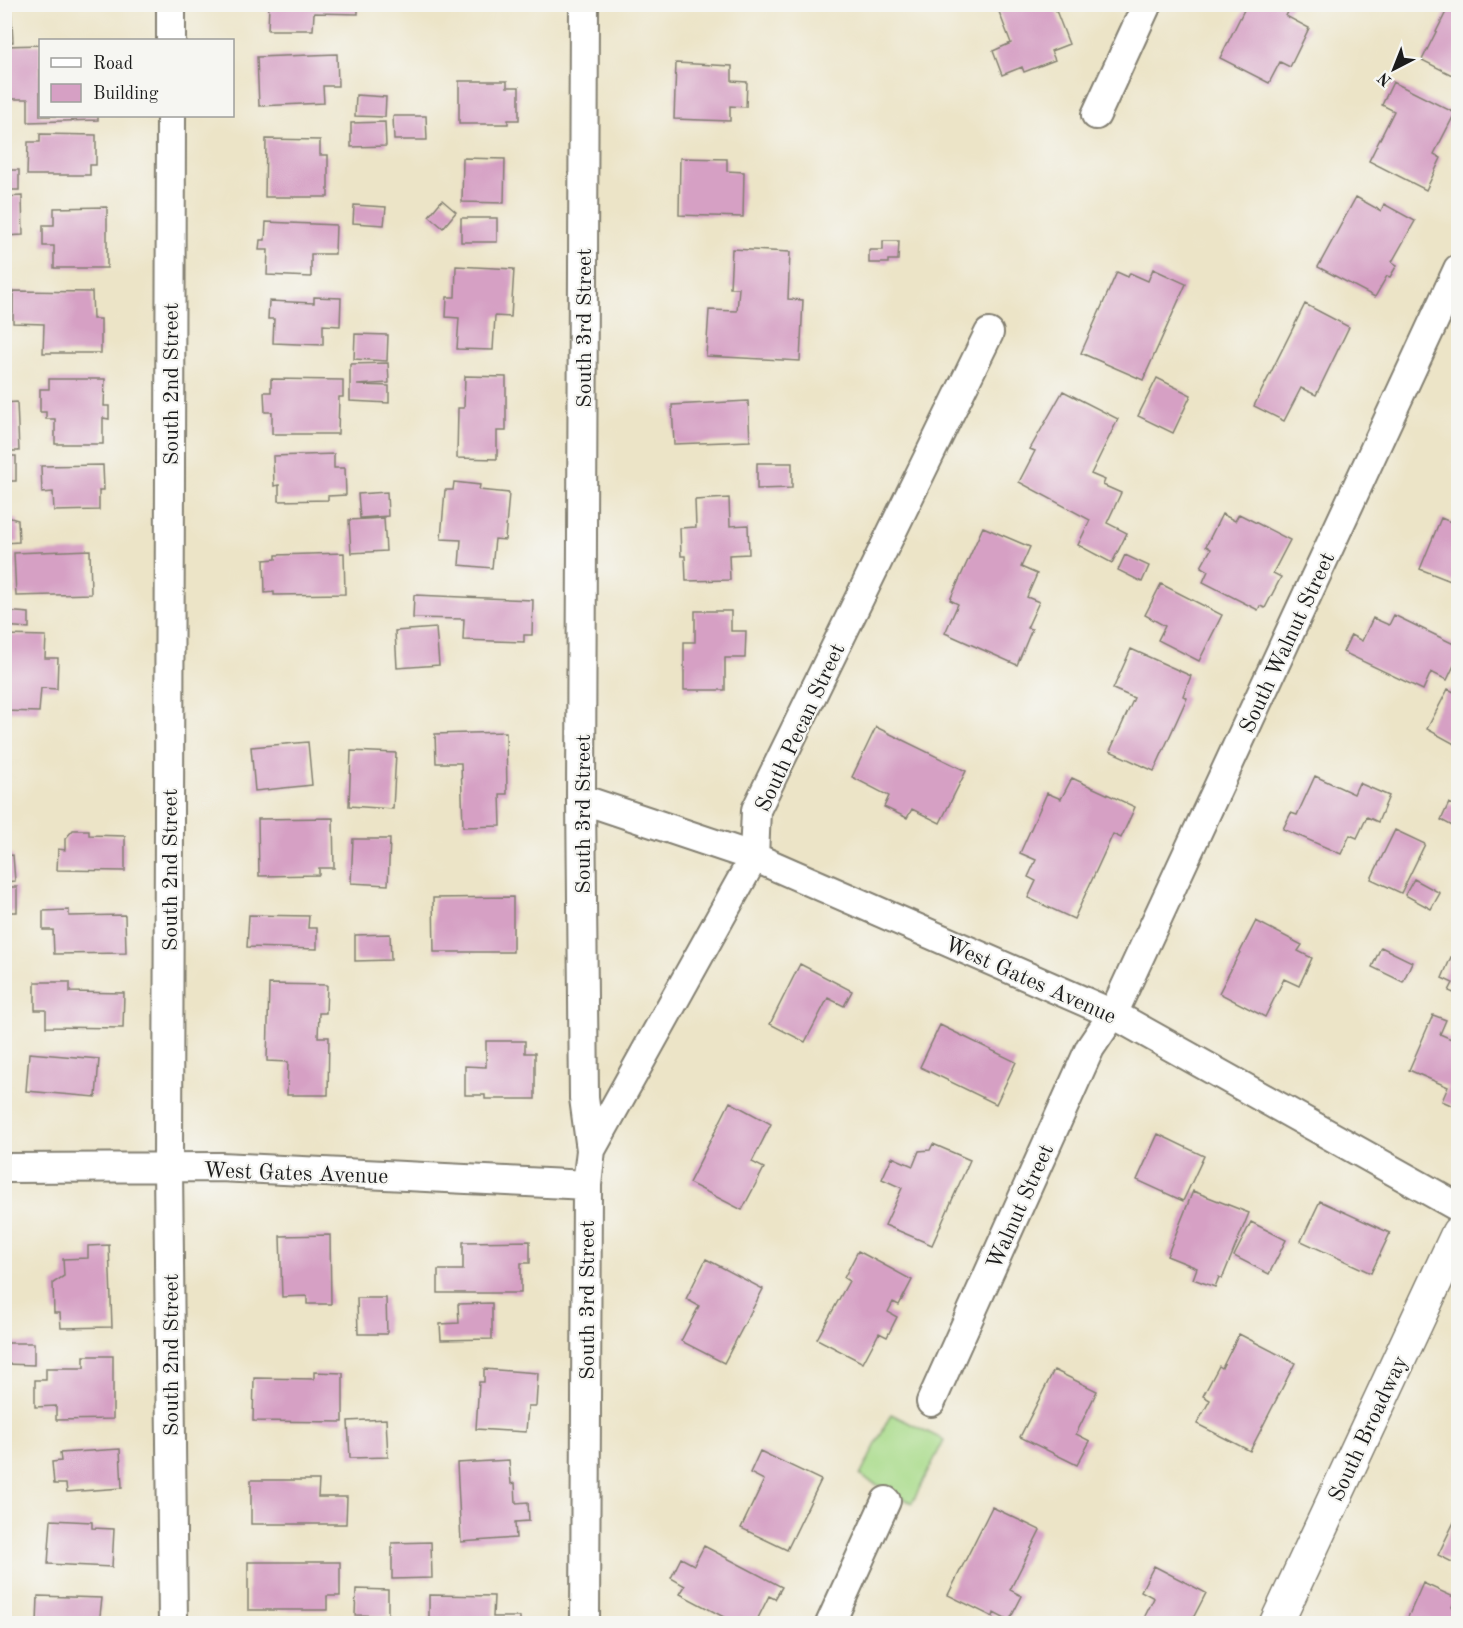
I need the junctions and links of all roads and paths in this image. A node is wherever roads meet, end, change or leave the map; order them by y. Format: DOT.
graph roads {
  1 [pos="171,4"];
  2 [pos="584,4"];
  3 [pos="1147,4"];
  4 [pos="171,39"];
  5 [pos="1096,115"];
  6 [pos="171,117"];
  7 [pos="1458,269"];
  8 [pos="989,333"];
  9 [pos="581,799"];
  10 [pos="754,857"];
  11 [pos="1113,1014"];
  12 [pos="591,1150"];
  13 [pos="4,1168"];
  14 [pos="168,1168"];
  15 [pos="587,1185"];
  16 [pos="1458,1207"];
  17 [pos="1458,1233"];
  18 [pos="931,1402"];
  19 [pos="886,1501"];
  20 [pos="173,1623"];
  21 [pos="585,1623"];
  22 [pos="830,1623"];
  23 [pos="1276,1623"];
  1 -- 4 [label="street"];
  2 -- 9 [label="street, South 3rd Street"];
  3 -- 5 [label="street"];
  6 -- 14 [label="street, South 2nd Street"];
  7 -- 11 [label="street, South Walnut Street"];
  8 -- 10 [label="street, South Pecan Street"];
  9 -- 10 [label="street, West Gates Avenue"];
  9 -- 12 [label="street, South 3rd Street"];
  10 -- 11 [label="street, West Gates Avenue"];
  10 -- 12 [label="street, South Pecan Street"];
  11 -- 16 [label="street, West Gates Avenue"];
  11 -- 18 [label="street, Walnut Street"];
  12 -- 15 [label="street, South 3rd Street"];
  13 -- 14 [label="street, West Gates Avenue"];
  14 -- 15 [label="street, West Gates Avenue"];
  14 -- 20 [label="street, South 2nd Street"];
  15 -- 21 [label="street, South 3rd Street"];
  17 -- 23 [label="street, South Broadway"];
  19 -- 22 [label="street"];
}
